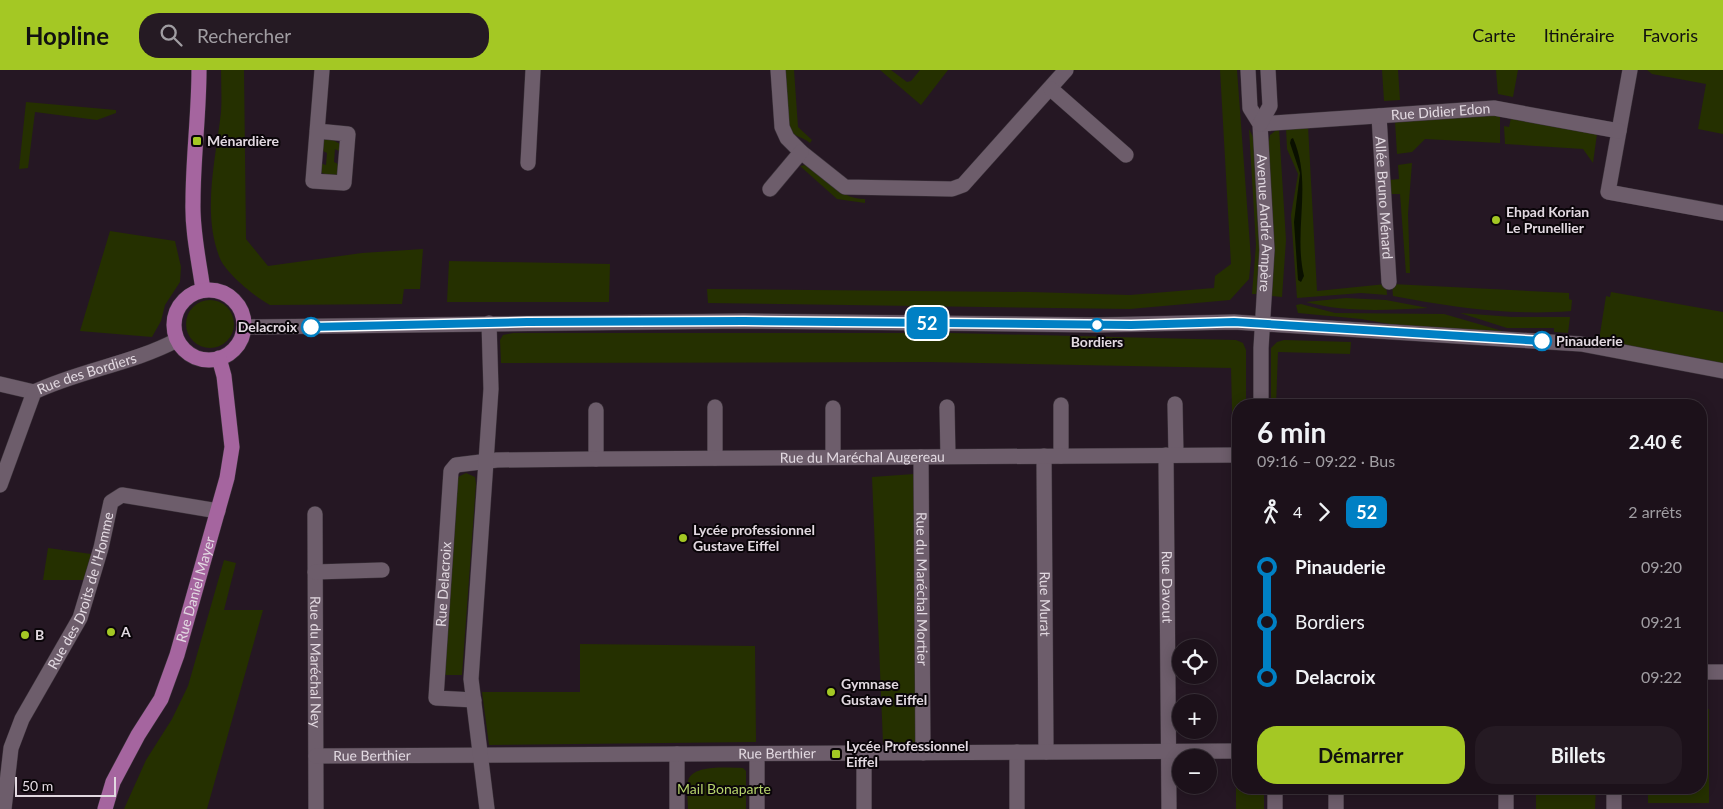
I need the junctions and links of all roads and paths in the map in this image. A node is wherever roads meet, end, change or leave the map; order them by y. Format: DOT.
graph roads {
  1 [pos="199,70"];
  2 [pos="322,70"];
  3 [pos="533,70"];
  4 [pos="778,70"];
  5 [pos="1066,70"];
  6 [pos="1248,70"];
  7 [pos="1268,70"];
  8 [pos="1630,70"];
  9 [pos="1051,89"];
  10 [pos="1378,116"];
  11 [pos="1260,124"];
  12 [pos="317,131"];
  13 [pos="1619,131"];
  14 [pos="801,152"];
  15 [pos="1126,155"];
  16 [pos="528,163"];
  17 [pos="770,189"];
  18 [pos="1723,213"];
  19 [pos="1389,282"];
  20 [pos="203,290"];
  21 [pos="489,323"];
  22 [pos="1262,323"];
  23 [pos="244,327"];
  24 [pos="177,340"];
  25 [pos="219,358"];
  26 [pos="1723,371"];
  27 [pos="0,384"];
  28 [pos="34,392"];
  29 [pos="1261,399"];
  30 [pos="1175,404"];
  31 [pos="1061,405"];
  32 [pos="947,406"];
  33 [pos="715,407"];
  34 [pos="833,408"];
  35 [pos="596,410"];
  36 [pos="1171,455"];
  37 [pos="1232,455"];
  38 [pos="921,456"];
  39 [pos="948,456"];
  40 [pos="1044,456"];
  41 [pos="1061,456"];
  42 [pos="833,457"];
  43 [pos="715,458"];
  44 [pos="596,459"];
  45 [pos="487,461"];
  46 [pos="0,485"];
  47 [pos="218,511"];
  48 [pos="315,514"];
  49 [pos="382,570"];
  50 [pos="315,572"];
  51 [pos="1707,672"];
  52 [pos="1723,672"];
  53 [pos="474,700"];
  54 [pos="5,748"];
  55 [pos="1169,751"];
  56 [pos="1232,751"];
  57 [pos="1017,752"];
  58 [pos="1046,752"];
  59 [pos="923,753"];
  60 [pos="677,754"];
  61 [pos="757,754"];
  62 [pos="864,754"];
  63 [pos="316,756"];
  64 [pos="480,756"];
  65 [pos="1275,794"];
  66 [pos="1336,794"];
  67 [pos="1506,794"];
  68 [pos="1614,794"];
  69 [pos="4,809"];
  70 [pos="105,809"];
  71 [pos="316,809"];
  72 [pos="487,809"];
  73 [pos="677,809"];
  74 [pos="757,809"];
  75 [pos="864,809"];
  76 [pos="1017,809"];
  77 [pos="1169,809"];
  78 [pos="1276,809"];
  79 [pos="1336,809"];
  80 [pos="1506,809"];
  81 [pos="1614,809"];
  1 -- 20 [label="main road"];
  2 -- 12 [label="street"];
  3 -- 16 [label="street"];
  4 -- 14 [label="street"];
  5 -- 9 [label="street"];
  6 -- 11 [label="street, Avenue André Ampère"];
  7 -- 11 [label="street, Avenue André Ampère"];
  8 -- 13 [label="street"];
  9 -- 14 [label="street"];
  9 -- 15 [label="street"];
  10 -- 11 [label="street, Rue Didier Edon"];
  10 -- 13 [label="street, Rue Didier Edon"];
  10 -- 19 [label="street, Allée Bruno Ménard"];
  11 -- 22 [label="street, Avenue André Ampère"];
  13 -- 18 [label="street"];
  14 -- 17 [label="street"];
  20 -- 23 [label="main road"];
  20 -- 24 [label="main road"];
  21 -- 22 [label="street"];
  21 -- 23 [label="street"];
  21 -- 45 [label="street"];
  22 -- 26 [label="street"];
  22 -- 29 [label="street, Avenue André Ampère"];
  23 -- 25 [label="main road"];
  24 -- 25 [label="main road"];
  24 -- 28 [label="street, Rue des Bordiers"];
  25 -- 47 [label="main road, Rue Daniel Mayer"];
  27 -- 28 [label="street"];
  28 -- 46 [label="street, Rue des Bordiers"];
  30 -- 36 [label="street, Rue Davout"];
  31 -- 41 [label="street"];
  32 -- 39 [label="street"];
  33 -- 43 [label="street"];
  34 -- 42 [label="street"];
  35 -- 44 [label="street"];
  36 -- 37 [label="street, Rue du Maréchal Augereau"];
  36 -- 41 [label="street, Rue du Maréchal Augereau"];
  36 -- 55 [label="street, Rue Davout"];
  38 -- 39 [label="street, Rue du Maréchal Augereau"];
  38 -- 42 [label="street, Rue du Maréchal Augereau"];
  38 -- 59 [label="street, Rue du Maréchal Mortier"];
  39 -- 40 [label="street, Rue du Maréchal Augereau"];
  40 -- 41 [label="street, Rue du Maréchal Augereau"];
  40 -- 58 [label="street, Rue Murat"];
  42 -- 43 [label="street, Rue du Maréchal Augereau"];
  43 -- 44 [label="street, Rue du Maréchal Augereau"];
  44 -- 45 [label="street, Rue du Maréchal Augereau"];
  45 -- 53 [label="street"];
  45 -- 53 [label="street, Rue Delacroix"];
  47 -- 54 [label="street, Rue des Droits de l'Homme"];
  47 -- 70 [label="main road, Rue Daniel Mayer"];
  48 -- 50 [label="street, Rue du Maréchal Ney"];
  49 -- 50 [label="street"];
  50 -- 63 [label="street, Rue du Maréchal Ney"];
  51 -- 52 [label="street"];
  53 -- 64 [label="street"];
  54 -- 69 [label="street, Rue des Droits de l'Homme"];
  55 -- 56 [label="street, Rue Berthier"];
  55 -- 58 [label="street, Rue Berthier"];
  55 -- 77 [label="street, Rue Davout"];
  57 -- 58 [label="street, Rue Berthier"];
  57 -- 59 [label="street, Rue Berthier"];
  57 -- 76 [label="street"];
  59 -- 62 [label="street, Rue Berthier"];
  60 -- 61 [label="street, Rue Berthier"];
  60 -- 64 [label="street, Rue Berthier"];
  60 -- 73 [label="street"];
  61 -- 62 [label="street, Rue Berthier"];
  61 -- 74 [label="street"];
  62 -- 75 [label="street"];
  63 -- 64 [label="street, Rue Berthier"];
  63 -- 71 [label="street, Rue du Maréchal Ney"];
  64 -- 72 [label="street"];
  65 -- 78 [label="street"];
  66 -- 79 [label="street"];
  67 -- 80 [label="street"];
  68 -- 81 [label="street"];
}
